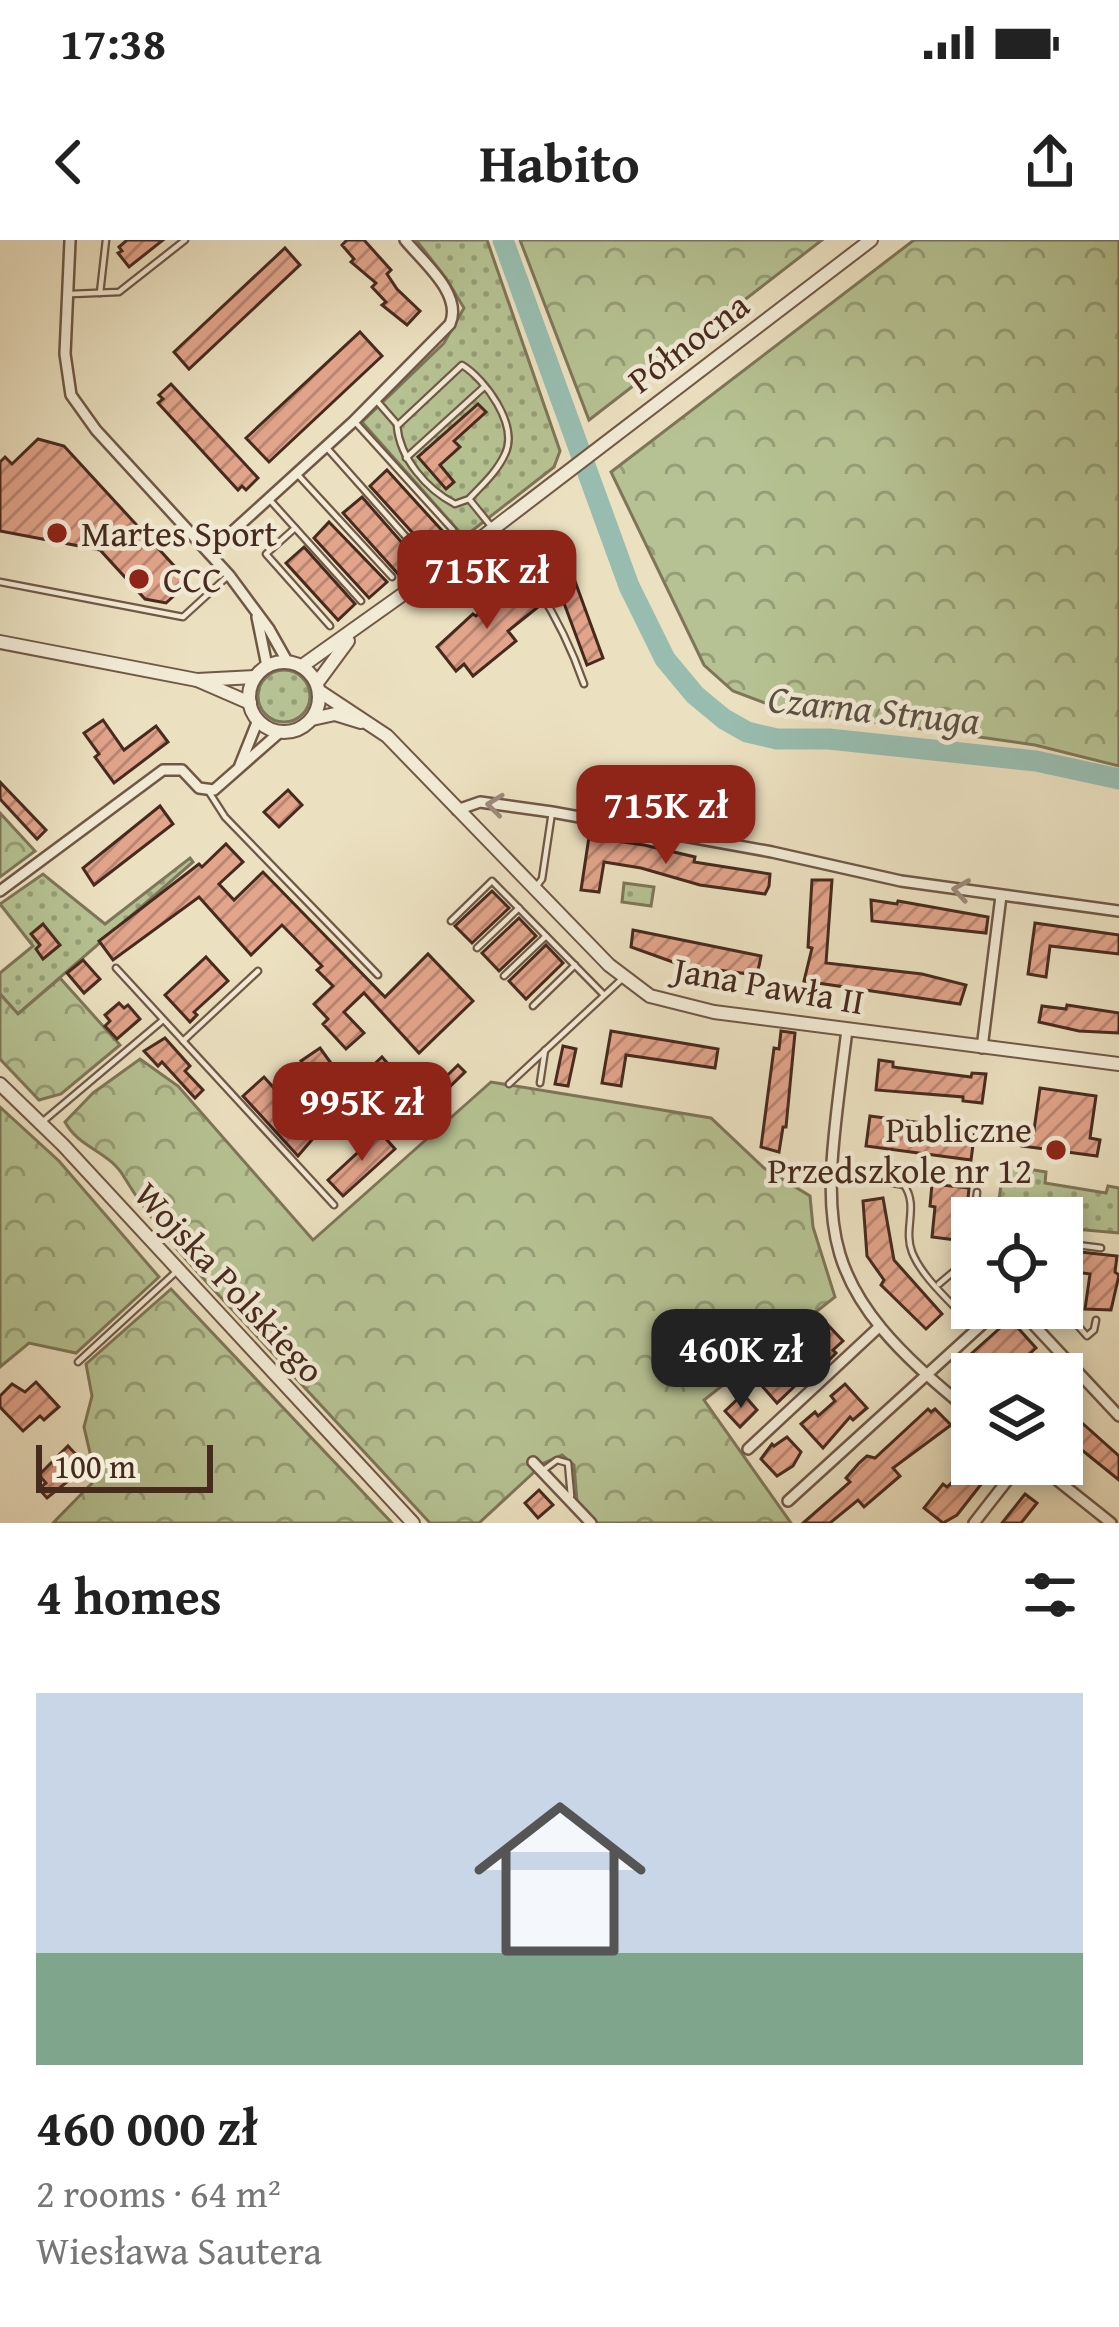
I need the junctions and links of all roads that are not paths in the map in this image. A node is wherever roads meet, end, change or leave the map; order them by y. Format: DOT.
graph roads {
  1 [pos="106,240"];
  2 [pos="185,240"];
  3 [pos="405,240"];
  4 [pos="871,240"];
  5 [pos="70,241"];
  6 [pos="67,294"];
  7 [pos="100,295"];
  8 [pos="484,387"];
  9 [pos="376,400"];
  10 [pos="354,422"];
  11 [pos="398,424"];
  12 [pos="326,447"];
  13 [pos="406,458"];
  14 [pos="297,473"];
  15 [pos="268,499"];
  16 [pos="469,500"];
  17 [pos="295,527"];
  18 [pos="493,528"];
  19 [pos="453,530"];
  20 [pos="210,552"];
  21 [pos="423,556"];
  22 [pos="229,575"];
  23 [pos="392,577"];
  24 [pos="0,582"];
  25 [pos="361,601"];
  26 [pos="256,612"];
  27 [pos="330,626"];
  28 [pos="361,627"];
  29 [pos="0,642"];
  30 [pos="287,662"];
  31 [pos="267,666"];
  32 [pos="302,666"];
  33 [pos="255,677"];
  34 [pos="197,680"];
  35 [pos="584,684"];
  36 [pos="318,687"];
  37 [pos="250,703"];
  38 [pos="311,719"];
  39 [pos="258,720"];
  40 [pos="373,726"];
  41 [pos="280,731"];
  42 [pos="239,766"];
  43 [pos="208,792"];
  44 [pos="457,810"];
  45 [pos="552,812"];
  46 [pos="533,889"];
  47 [pos="0,891"];
  48 [pos="1001,896"];
  49 [pos="518,908"];
  50 [pos="1119,911"];
  51 [pos="451,921"];
  52 [pos="546,936"];
  53 [pos="477,948"];
  54 [pos="575,965"];
  55 [pos="116,968"];
  56 [pos="258,970"];
  57 [pos="378,975"];
  58 [pos="504,976"];
  59 [pos="622,978"];
  60 [pos="604,995"];
  61 [pos="533,1006"];
  62 [pos="164,1020"];
  63 [pos="848,1030"];
  64 [pos="183,1041"];
  65 [pos="982,1048"];
  66 [pos="545,1050"];
  67 [pos="1119,1064"];
  68 [pos="0,1084"];
  69 [pos="508,1084"];
  70 [pos="540,1084"];
  71 [pos="41,1123"];
  72 [pos="830,1172"];
  73 [pos="977,1192"];
  74 [pos="976,1197"];
  75 [pos="334,1205"];
  76 [pos="1083,1246"];
  77 [pos="1101,1248"];
  78 [pos="178,1270"];
  79 [pos="951,1273"];
  80 [pos="938,1285"];
  81 [pos="1096,1320"];
  82 [pos="879,1327"];
  83 [pos="1038,1329"];
  84 [pos="1081,1329"];
  85 [pos="976,1330"];
  86 [pos="78,1362"];
  87 [pos="925,1375"];
  88 [pos="951,1396"];
  89 [pos="1119,1416"];
  90 [pos="748,1449"];
  91 [pos="538,1466"];
  92 [pos="1004,1485"];
  93 [pos="1063,1485"];
  94 [pos="788,1501"];
  95 [pos="571,1502"];
  96 [pos="413,1523"];
  97 [pos="590,1523"];
  98 [pos="974,1523"];
  99 [pos="1111,1523"];
  1 -- 7 [label="lane"];
  2 -- 7 [label="lane"];
  3 -- 9 [label="street"];
  4 -- 18 [label="street, Północna"];
  5 -- 6 [label="street"];
  6 -- 7 [label="lane"];
  6 -- 20 [label="street"];
  8 -- 11 [label="lane"];
  8 -- 13 [label="lane"];
  8 -- 16 [label="lane"];
  9 -- 10 [label="street"];
  9 -- 11 [label="lane"];
  10 -- 12 [label="street"];
  10 -- 19 [label="lane"];
  11 -- 13 [label="lane"];
  12 -- 14 [label="street"];
  12 -- 21 [label="lane"];
  13 -- 16 [label="lane"];
  14 -- 15 [label="street"];
  14 -- 23 [label="lane"];
  15 -- 17 [label="lane"];
  15 -- 20 [label="street"];
  16 -- 18 [label="lane"];
  17 -- 25 [label="lane"];
  17 -- 27 [label="lane"];
  18 -- 28 [label="street, Północna"];
  18 -- 35 [label="lane"];
  20 -- 22 [label="street"];
  22 -- 24 [label="lane"];
  22 -- 26 [label="street"];
  26 -- 30 [label="street"];
  26 -- 31 [label="street"];
  28 -- 32 [label="street"];
  28 -- 36 [label="street"];
  29 -- 34 [label="street"];
  30 -- 31 [label="street"];
  30 -- 32 [label="street"];
  31 -- 33 [label="street"];
  32 -- 36 [label="street"];
  33 -- 34 [label="street"];
  33 -- 37 [label="street"];
  34 -- 37 [label="street"];
  36 -- 38 [label="street"];
  36 -- 40 [label="street, Jana Pawła II"];
  37 -- 39 [label="street"];
  38 -- 40 [label="street"];
  38 -- 41 [label="street"];
  39 -- 41 [label="street"];
  39 -- 42 [label="street"];
  40 -- 44 [label="street, Jana Pawła II"];
  41 -- 42 [label="street"];
  42 -- 43 [label="street"];
  43 -- 47 [label="street"];
  43 -- 57 [label="lane"];
  45 -- 44 [label="street, one-way"];
  44 -- 46 [label="street, Jana Pawła II"];
  45 -- 46 [label="lane"];
  48 -- 45 [label="street, one-way"];
  46 -- 59 [label="street, Jana Pawła II"];
  48 -- 50 [label="street"];
  48 -- 65 [label="street"];
  49 -- 51 [label="lane"];
  49 -- 52 [label="lane"];
  49 -- 53 [label="lane"];
  52 -- 54 [label="lane"];
  52 -- 58 [label="lane"];
  54 -- 60 [label="lane"];
  54 -- 61 [label="lane"];
  55 -- 62 [label="lane"];
  56 -- 64 [label="lane"];
  59 -- 60 [label="lane"];
  59 -- 63 [label="street, Jana Pawła II"];
  60 -- 66 [label="lane"];
  62 -- 64 [label="lane"];
  62 -- 71 [label="lane"];
  63 -- 65 [label="street, Jana Pawła II"];
  63 -- 72 [label="street"];
  64 -- 75 [label="lane"];
  65 -- 67 [label="street, Jana Pawła II"];
  66 -- 69 [label="lane"];
  66 -- 70 [label="lane"];
  68 -- 71 [label="street, Wojska Polskiego"];
  71 -- 78 [label="street, Wojska Polskiego"];
  72 -- 80 [label="lane"];
  72 -- 82 [label="street"];
  73 -- 74 [label="lane"];
  76 -- 77 [label="lane"];
  78 -- 86 [label="lane"];
  78 -- 96 [label="street, Wojska Polskiego"];
  79 -- 80 [label="lane"];
  80 -- 85 [label="lane"];
  81 -- 84 [label="lane"];
  82 -- 87 [label="street"];
  82 -- 90 [label="street"];
  83 -- 89 [label="street"];
  85 -- 87 [label="street"];
  87 -- 88 [label="street"];
  87 -- 94 [label="street"];
  91 -- 95 [label="street"];
  91 -- 95 [label="lane"];
  92 -- 98 [label="street"];
  93 -- 99 [label="street"];
  95 -- 97 [label="street"];
}
